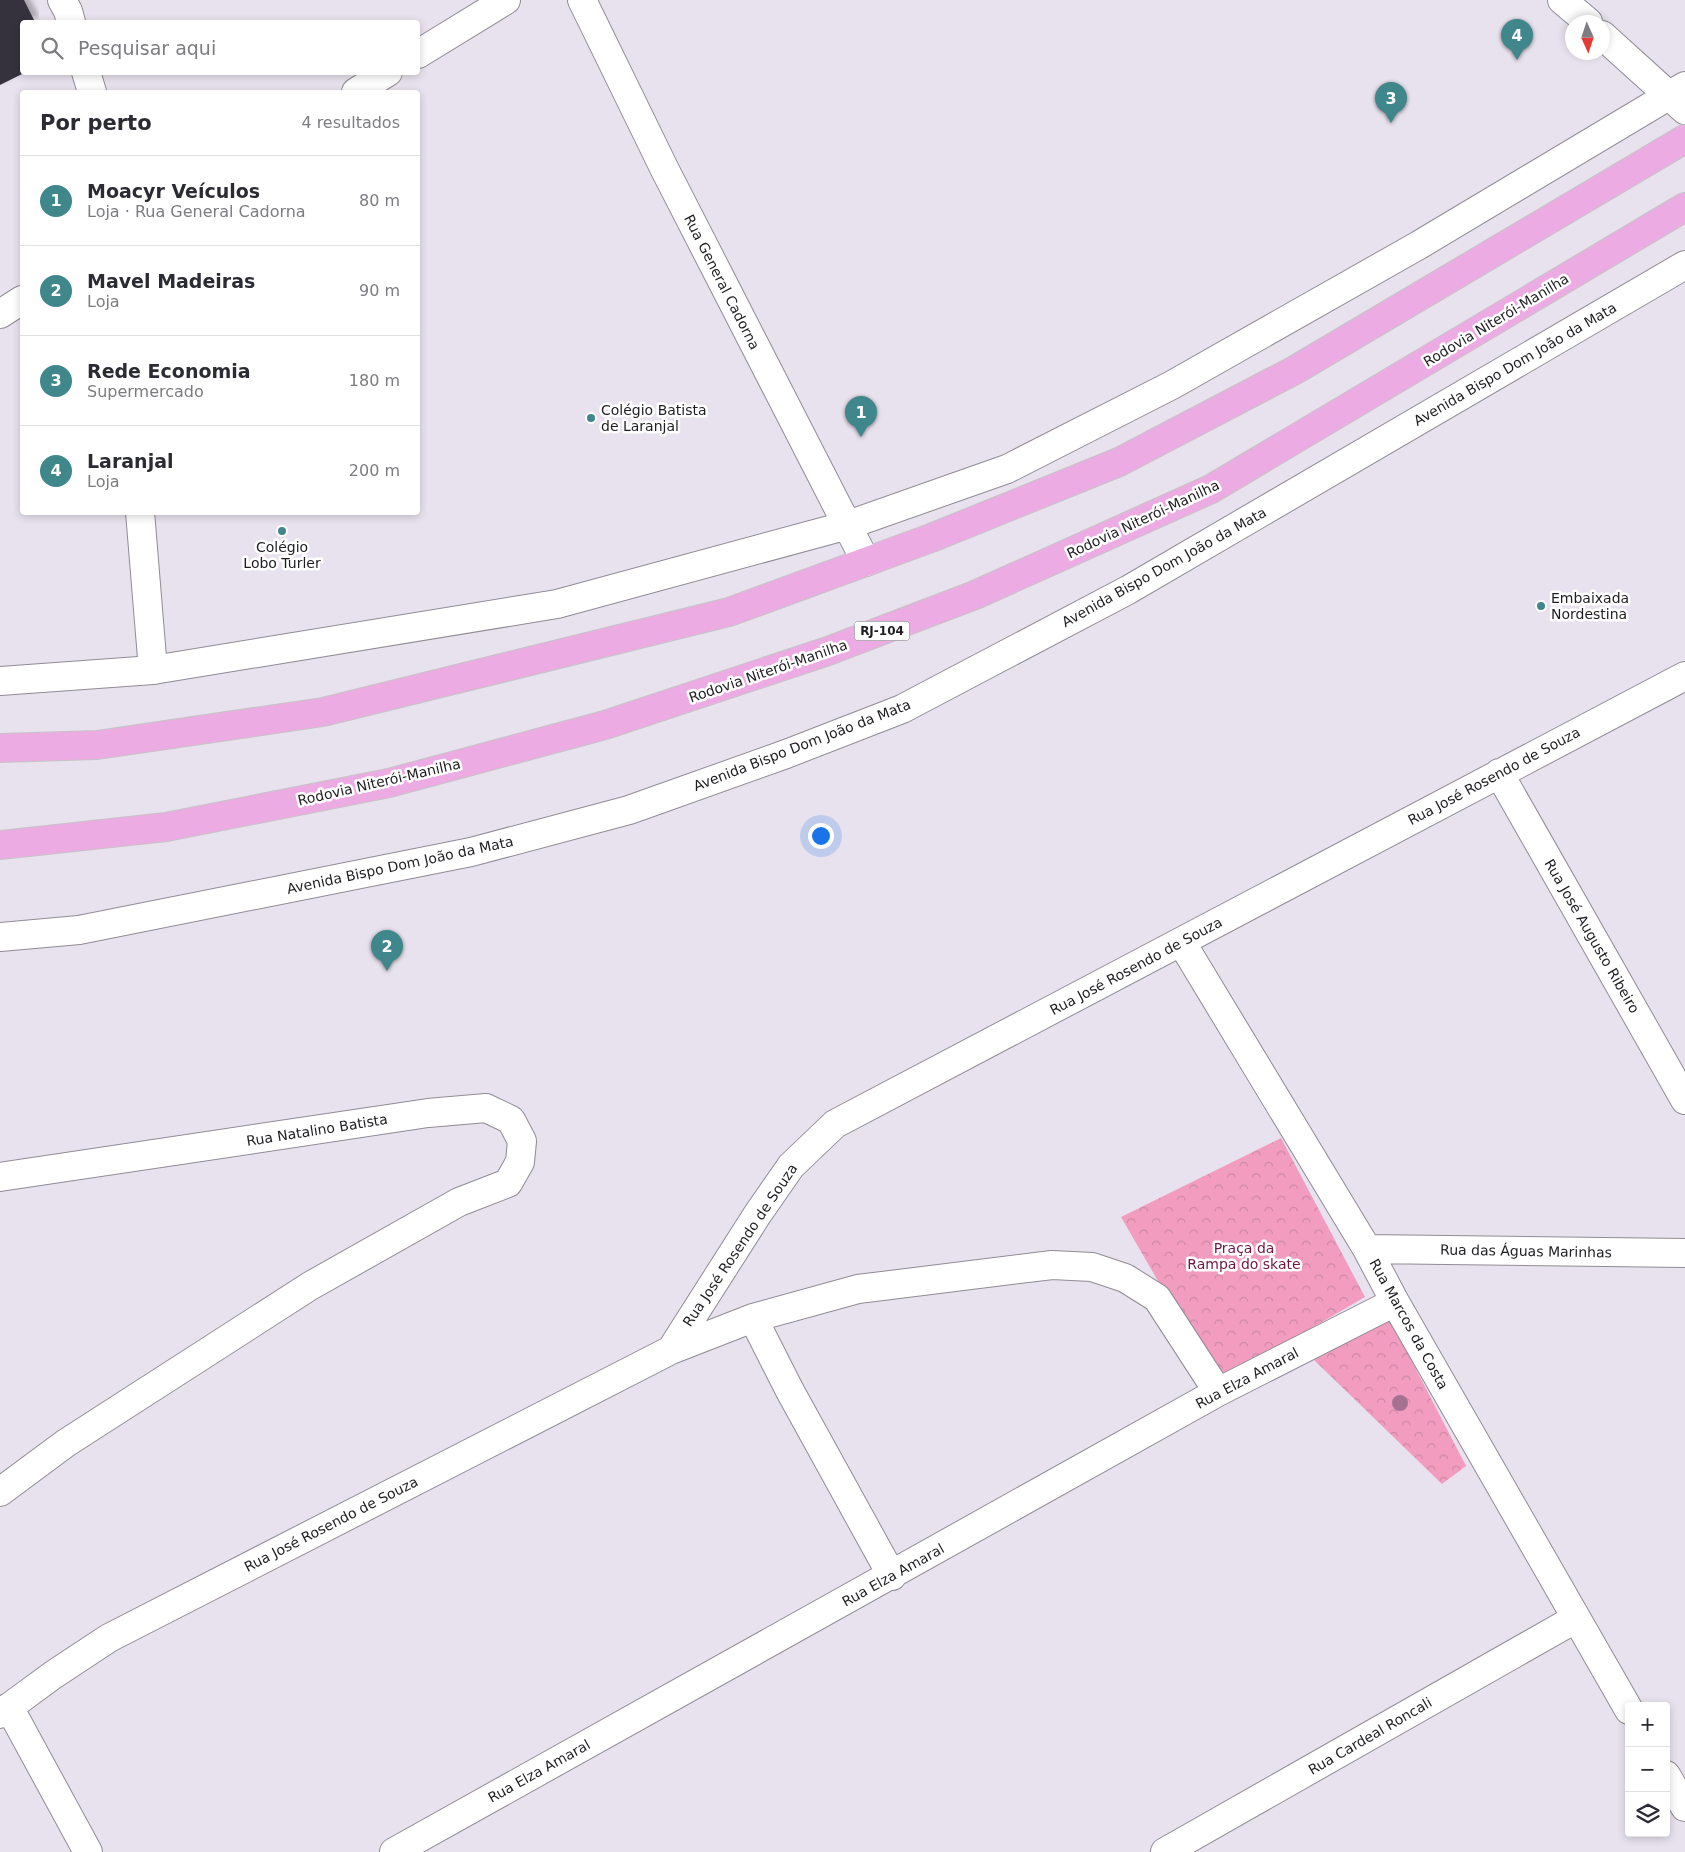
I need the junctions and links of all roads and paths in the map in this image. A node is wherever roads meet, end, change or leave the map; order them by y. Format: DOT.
graph roads {
  1 [pos="62,0"];
  2 [pos="506,0"];
  3 [pos="582,0"];
  4 [pos="1562,0"];
  5 [pos="1580,15"];
  6 [pos="70,20"];
  7 [pos="1610,41"];
  8 [pos="420,53"];
  9 [pos="87,75"];
  10 [pos="383,75"];
  11 [pos="91,90"];
  12 [pos="359,90"];
  13 [pos="1680,97"];
  14 [pos="1685,139"];
  15 [pos="1685,208"];
  16 [pos="1685,265"];
  17 [pos="20,301"];
  18 [pos="0,314"];
  19 [pos="140,515"];
  20 [pos="848,525"];
  21 [pos="866,562"];
  22 [pos="153,670"];
  23 [pos="1685,676"];
  24 [pos="0,680"];
  25 [pos="0,748"];
  26 [pos="1499,773"];
  27 [pos="0,845"];
  28 [pos="0,937"];
  29 [pos="1182,943"];
  30 [pos="1685,1100"];
  31 [pos="0,1177"];
  32 [pos="1367,1249"];
  33 [pos="1685,1253"];
  34 [pos="1395,1302"];
  35 [pos="753,1318"];
  36 [pos="671,1350"];
  37 [pos="1218,1392"];
  38 [pos="0,1492"];
  39 [pos="892,1576"];
  40 [pos="1575,1619"];
  41 [pos="1625,1703"];
  42 [pos="5,1711"];
  43 [pos="1670,1781"];
  44 [pos="1685,1807"];
  45 [pos="88,1852"];
  46 [pos="394,1852"];
  47 [pos="1165,1852"];
  1 -- 6 [label="street"];
  2 -- 8 [label="street"];
  3 -- 20 [label="street, Rua General Cadorna"];
  4 -- 5 [label="street"];
  7 -- 13 [label="street"];
  9 -- 11 [label="street"];
  10 -- 12 [label="street"];
  13 -- 20 [label="street"];
  14 -- 21 [label="highway"];
  15 -- 27 [label="highway, Rodovia Niterói-Manilha / RJ-104"];
  16 -- 28 [label="street, Avenida Bispo Dom João da Mata"];
  17 -- 18 [label="street"];
  19 -- 22 [label="street"];
  20 -- 21 [label="street, Rua General Cadorna"];
  20 -- 22 [label="street"];
  21 -- 25 [label="highway"];
  22 -- 24 [label="street"];
  23 -- 26 [label="street, Rua José Rosendo de Souza"];
  26 -- 29 [label="street, Rua José Rosendo de Souza"];
  26 -- 30 [label="street, Rua José Augusto Ribeiro"];
  29 -- 32 [label="street, Rua Marcos da Costa"];
  29 -- 36 [label="street, Rua José Rosendo de Souza"];
  31 -- 38 [label="street, Rua Natalino Batista"];
  32 -- 33 [label="street, Rua das Águas Marinhas"];
  32 -- 34 [label="street, Rua Marcos da Costa"];
  34 -- 37 [label="street, Rua Elza Amaral"];
  34 -- 40 [label="street, Rua Marcos da Costa"];
  35 -- 36 [label="street, Rua José Rosendo de Souza"];
  35 -- 37 [label="street, Rua José Rosendo de Souza"];
  35 -- 39 [label="street"];
  36 -- 42 [label="street, Rua José Rosendo de Souza"];
  37 -- 39 [label="street, Rua Elza Amaral"];
  39 -- 46 [label="street, Rua Elza Amaral"];
  40 -- 41 [label="street, Rua Marcos da Costa"];
  40 -- 47 [label="street, Rua Cardeal Roncali"];
  42 -- 45 [label="street"];
  43 -- 44 [label="street"];
}
